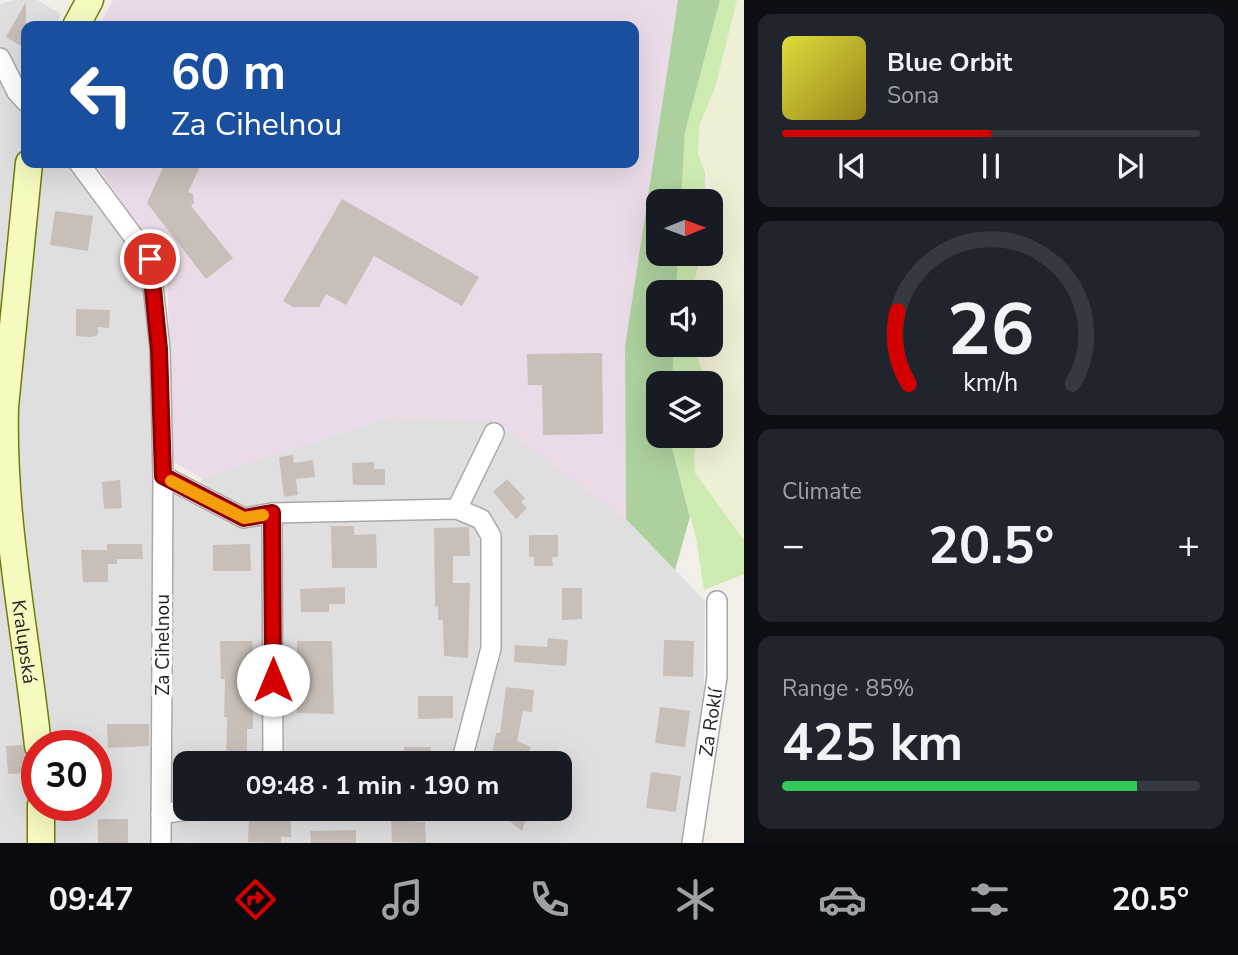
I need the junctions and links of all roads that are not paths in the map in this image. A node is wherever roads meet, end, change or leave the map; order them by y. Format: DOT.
graph roads {
  1 [pos="90,0"];
  2 [pos="79,21"];
  3 [pos="0,58"];
  4 [pos="21,96"];
  5 [pos="29,168"];
  6 [pos="83,168"];
  7 [pos="494,433"];
  8 [pos="163,476"];
  9 [pos="2,484"];
  10 [pos="457,509"];
  11 [pos="272,513"];
  12 [pos="717,601"];
  13 [pos="36,730"];
  14 [pos="273,751"];
  15 [pos="464,751"];
  16 [pos="173,812"];
  17 [pos="161,814"];
  18 [pos="41,821"];
  19 [pos="41,843"];
  20 [pos="161,843"];
  21 [pos="692,843"];
  1 -- 2 [label="main road"];
  3 -- 4 [label="street"];
  5 -- 9 [label="main road, Kralupská"];
  6 -- 8 [label="street, Za Cihelnou"];
  7 -- 10 [label="street"];
  8 -- 11 [label="street"];
  8 -- 17 [label="street, Za Cihelnou"];
  9 -- 13 [label="main road, Kralupská"];
  10 -- 11 [label="street"];
  10 -- 15 [label="street"];
  11 -- 14 [label="street"];
  12 -- 21 [label="street, Za Roklí"];
  16 -- 17 [label="street"];
  17 -- 20 [label="street, Za Cihelnou"];
  18 -- 19 [label="main road"];
}
